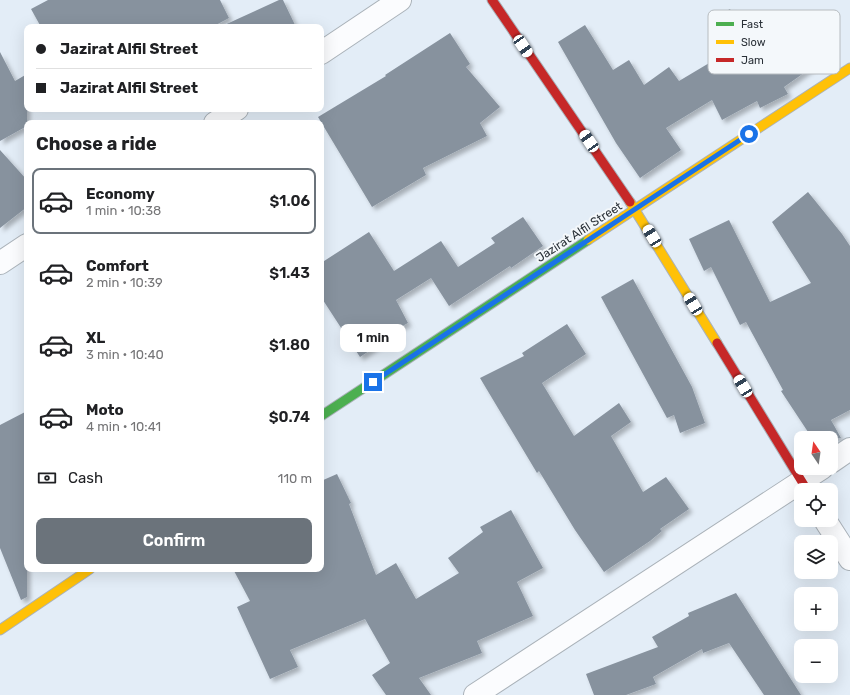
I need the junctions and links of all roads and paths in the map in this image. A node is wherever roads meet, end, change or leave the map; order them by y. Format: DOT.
graph roads {
  1 [pos="400,0"];
  2 [pos="492,0"];
  3 [pos="324,51"];
  4 [pos="850,68"];
  5 [pos="232,112"];
  6 [pos="220,120"];
  7 [pos="635,209"];
  8 [pos="24,247"];
  9 [pos="0,263"];
  10 [pos="324,414"];
  11 [pos="850,449"];
  12 [pos="838,457"];
  13 [pos="815,475"];
  14 [pos="802,483"];
  15 [pos="807,483"];
  16 [pos="794,492"];
  17 [pos="829,527"];
  18 [pos="850,559"];
  19 [pos="86,572"];
  20 [pos="0,630"];
  21 [pos="474,695"];
  1 -- 3 [label="street"];
  2 -- 7 [label="street"];
  4 -- 7 [label="street, Jazirat Alfil Street"];
  5 -- 6 [label="street"];
  7 -- 10 [label="street, Jazirat Alfil Street"];
  7 -- 14 [label="street"];
  8 -- 9 [label="street"];
  11 -- 12 [label="street"];
  13 -- 15 [label="street"];
  16 -- 21 [label="street"];
  17 -- 18 [label="street"];
  19 -- 20 [label="street"];
}
